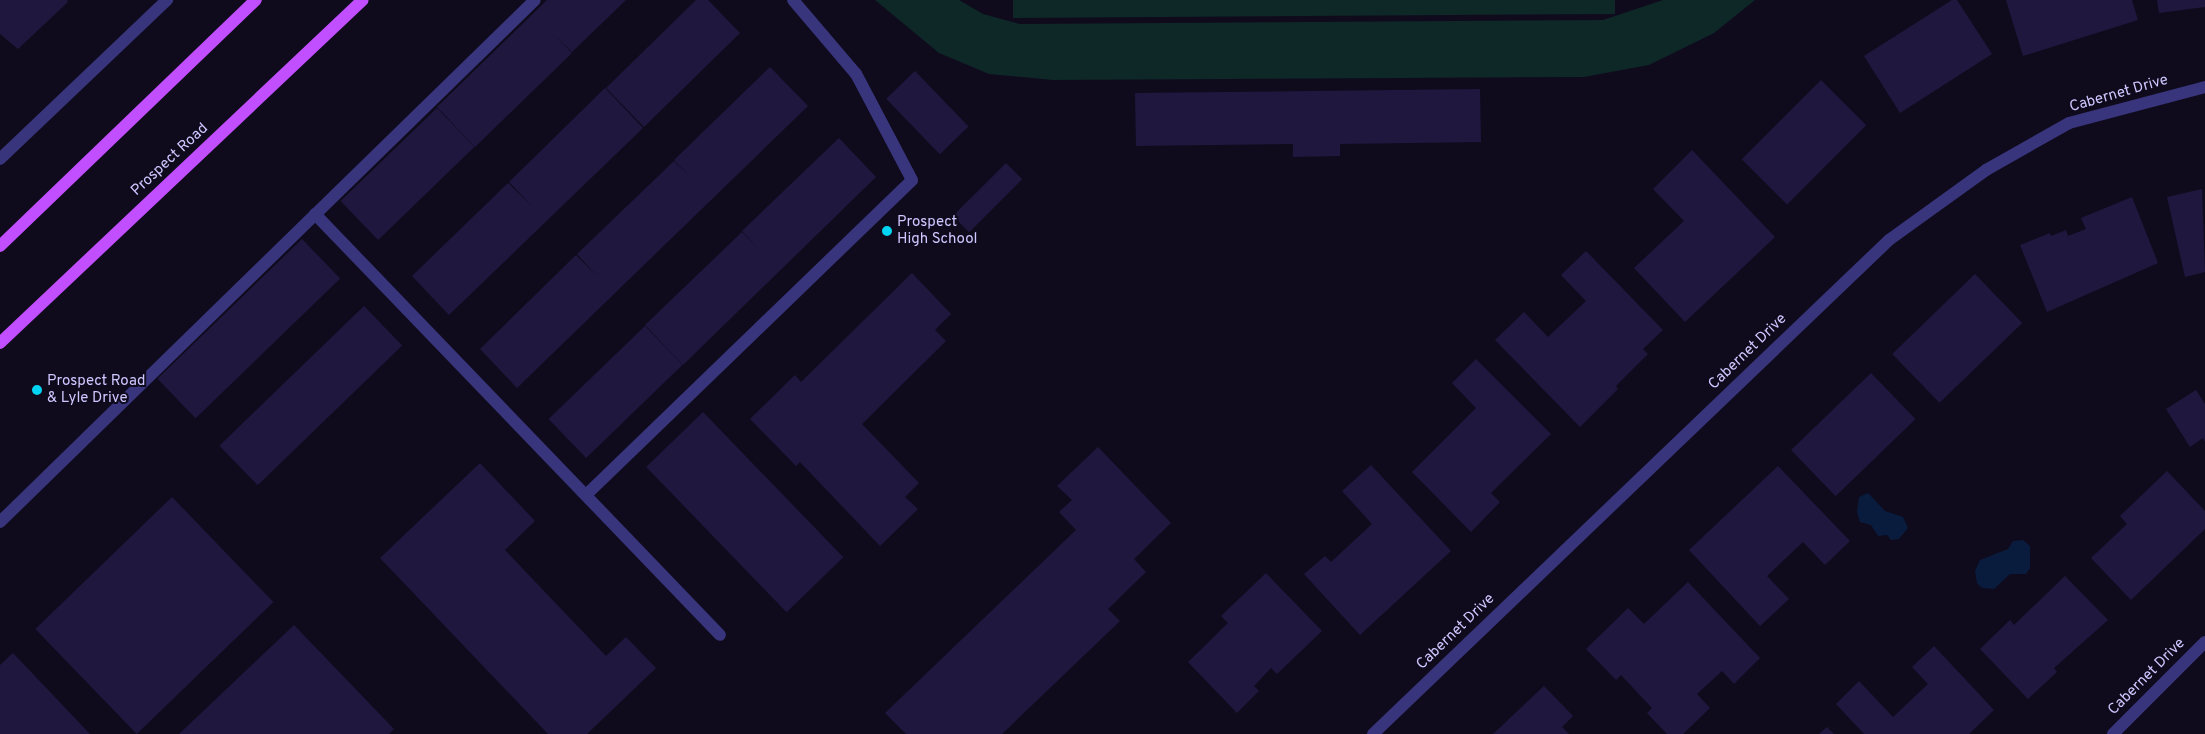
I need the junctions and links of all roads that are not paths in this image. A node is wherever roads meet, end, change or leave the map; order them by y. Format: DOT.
graph roads {
  1 [pos="166,0"];
  2 [pos="256,0"];
  3 [pos="362,0"];
  4 [pos="535,0"];
  5 [pos="793,0"];
  6 [pos="2205,87"];
  7 [pos="0,159"];
  8 [pos="315,214"];
  9 [pos="0,246"];
  10 [pos="0,343"];
  11 [pos="586,496"];
  12 [pos="0,522"];
  13 [pos="720,635"];
  14 [pos="2205,642"];
  15 [pos="1373,734"];
  16 [pos="2112,734"];
  1 -- 7 [label="street"];
  2 -- 9 [label="main road"];
  3 -- 10 [label="main road, Prospect Road"];
  4 -- 8 [label="street"];
  5 -- 11 [label="street"];
  6 -- 15 [label="street, Cabernet Drive"];
  8 -- 11 [label="street"];
  8 -- 12 [label="street"];
  11 -- 13 [label="street"];
  14 -- 16 [label="street, Cabernet Drive"];
}
